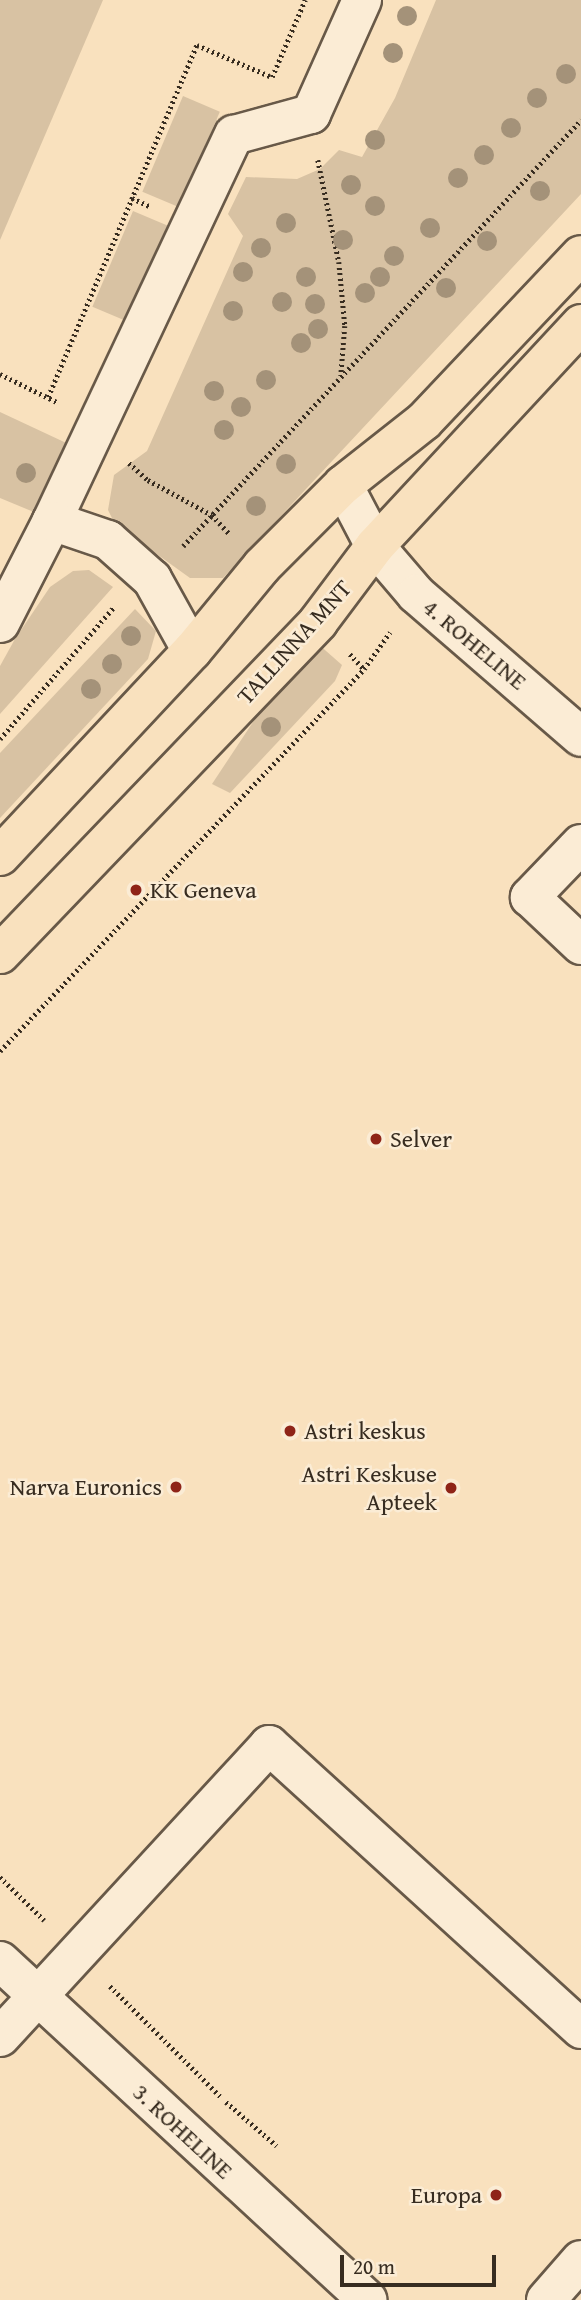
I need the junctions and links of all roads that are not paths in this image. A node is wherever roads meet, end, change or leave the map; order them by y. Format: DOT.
graph roads {
  1 [pos="362,0"];
  2 [pos="581,255"];
  3 [pos="581,324"];
  4 [pos="343,485"];
  5 [pos="52,521"];
  6 [pos="375,546"];
  7 [pos="0,623"];
  8 [pos="192,651"];
  9 [pos="581,737"];
  10 [pos="581,844"];
  11 [pos="0,856"];
  12 [pos="581,945"];
  13 [pos="0,954"];
  14 [pos="0,1961"];
  15 [pos="38,1997"];
  16 [pos="581,2029"];
  17 [pos="0,2037"];
  18 [pos="581,2260"];
  19 [pos="367,2300"];
  20 [pos="546,2300"];
  1 -- 5 [label="street"];
  2 -- 4 [label="highway"];
  3 -- 6 [label="highway, TALLINNA MNT"];
  4 -- 6 [label="street, 4. ROHELINE"];
  4 -- 8 [label="highway"];
  5 -- 7 [label="street"];
  5 -- 8 [label="street"];
  6 -- 9 [label="street, 4. ROHELINE"];
  6 -- 13 [label="highway, TALLINNA MNT"];
  8 -- 11 [label="highway"];
  10 -- 12 [label="street"];
  14 -- 15 [label="street, 3. ROHELINE"];
  15 -- 16 [label="street"];
  15 -- 17 [label="street"];
  15 -- 19 [label="street, 3. ROHELINE"];
  18 -- 20 [label="street"];
}
